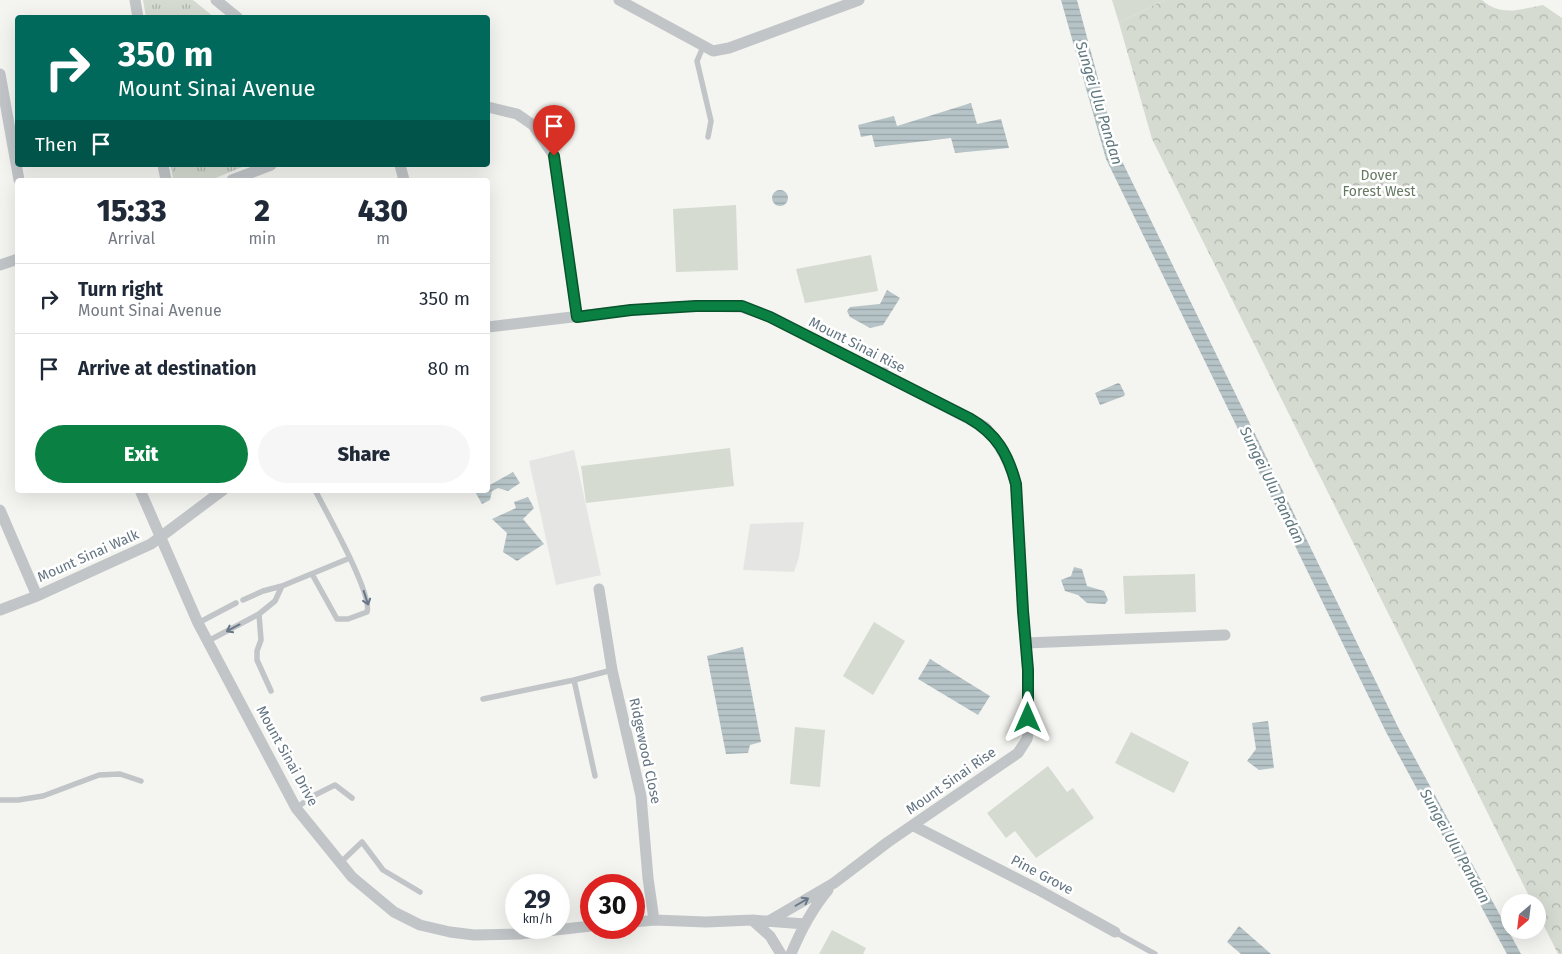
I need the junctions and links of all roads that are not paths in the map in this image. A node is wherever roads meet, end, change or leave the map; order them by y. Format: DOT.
graph roads {
  1 [pos="135,0"];
  2 [pos="216,0"];
  3 [pos="619,0"];
  4 [pos="859,0"];
  5 [pos="138,15"];
  6 [pos="234,15"];
  7 [pos="703,47"];
  8 [pos="0,74"];
  9 [pos="490,108"];
  10 [pos="708,136"];
  11 [pos="15,158"];
  12 [pos="266,167"];
  13 [pos="237,178"];
  14 [pos="15,260"];
  15 [pos="0,265"];
  16 [pos="577,317"];
  17 [pos="490,327"];
  18 [pos="889,363"];
  19 [pos="882,374"];
  20 [pos="141,493"];
  21 [pos="220,493"];
  22 [pos="317,493"];
  23 [pos="0,510"];
  24 [pos="160,537"];
  25 [pos="350,558"];
  26 [pos="312,574"];
  27 [pos="282,586"];
  28 [pos="599,589"];
  29 [pos="37,596"];
  30 [pos="243,600"];
  31 [pos="236,603"];
  32 [pos="0,610"];
  33 [pos="259,614"];
  34 [pos="198,623"];
  35 [pos="1225,635"];
  36 [pos="207,642"];
  37 [pos="1026,643"];
  38 [pos="612,670"];
  39 [pos="574,680"];
  40 [pos="271,692"];
  41 [pos="483,699"];
  42 [pos="596,776"];
  43 [pos="141,781"];
  44 [pos="352,798"];
  45 [pos="0,800"];
  46 [pos="296,808"];
  47 [pos="914,826"];
  48 [pos="340,863"];
  49 [pos="834,883"];
  50 [pos="420,892"];
  51 [pos="654,920"];
  52 [pos="752,920"];
  53 [pos="645,921"];
  54 [pos="769,921"];
  55 [pos="805,924"];
  56 [pos="580,927"];
  57 [pos="1115,932"];
  58 [pos="781,954"];
  59 [pos="792,954"];
  60 [pos="1155,954"];
  1 -- 5 [label="street"];
  2 -- 6 [label="street"];
  3 -- 7 [label="street"];
  4 -- 7 [label="street"];
  7 -- 10 [label="lane"];
  8 -- 11 [label="street"];
  9 -- 16 [label="street"];
  12 -- 13 [label="street"];
  14 -- 15 [label="street"];
  16 -- 17 [label="street, Mount Sinai Rise"];
  16 -- 19 [label="street, Mount Sinai Rise"];
  18 -- 19 [label="lane"];
  19 -- 37 [label="street, Mount Sinai Rise"];
  20 -- 24 [label="street, Mount Sinai Drive"];
  21 -- 24 [label="street, Mount Sinai Walk"];
  22 -- 25 [label="lane"];
  23 -- 29 [label="street"];
  24 -- 29 [label="street, Mount Sinai Walk"];
  24 -- 34 [label="street, Mount Sinai Drive"];
  25 -- 26 [label="lane"];
  25 -- 26 [label="lane, one-way"];
  26 -- 27 [label="lane"];
  27 -- 30 [label="lane"];
  27 -- 33 [label="lane"];
  28 -- 38 [label="street, Ridgewood Close"];
  29 -- 32 [label="street, Mount Sinai Walk"];
  31 -- 34 [label="lane"];
  33 -- 36 [label="lane, one-way"];
  33 -- 40 [label="lane"];
  34 -- 36 [label="street, Mount Sinai Drive"];
  35 -- 37 [label="street"];
  36 -- 46 [label="street, Mount Sinai Drive"];
  37 -- 47 [label="street, Mount Sinai Rise"];
  38 -- 39 [label="lane"];
  38 -- 51 [label="street, Ridgewood Close"];
  39 -- 41 [label="lane"];
  39 -- 42 [label="lane"];
  43 -- 45 [label="lane"];
  44 -- 46 [label="lane"];
  46 -- 48 [label="street, Mount Sinai Drive"];
  47 -- 49 [label="street, Mount Sinai Rise"];
  47 -- 57 [label="street, Pine Grove"];
  48 -- 50 [label="lane"];
  48 -- 56 [label="street, Mount Sinai Drive"];
  54 -- 49 [label="street, one-way"];
  49 -- 55 [label="street"];
  51 -- 52 [label="street"];
  51 -- 53 [label="street"];
  52 -- 54 [label="street"];
  52 -- 58 [label="street"];
  54 -- 55 [label="street"];
  55 -- 59 [label="street"];
  57 -- 60 [label="lane, Pine Grove"];
}
